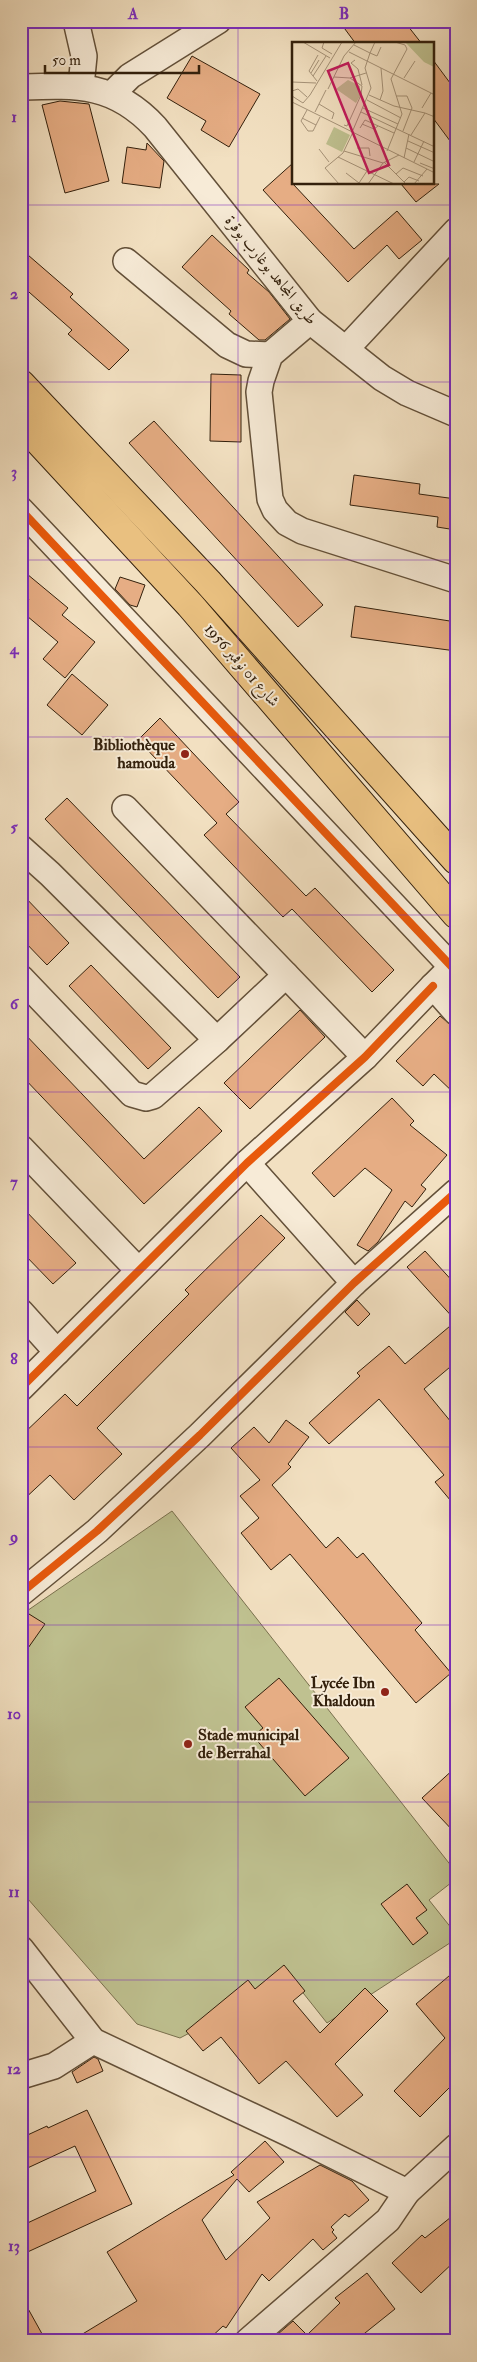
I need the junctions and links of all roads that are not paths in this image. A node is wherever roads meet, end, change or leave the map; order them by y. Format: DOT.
graph roads {
  1 [pos="76,21"];
  2 [pos="218,21"];
  3 [pos="81,86"];
  4 [pos="21,87"];
  5 [pos="112,94"];
  6 [pos="456,232"];
  7 [pos="126,261"];
  8 [pos="310,321"];
  9 [pos="346,349"];
  10 [pos="270,355"];
  11 [pos="21,384"];
  12 [pos="456,414"];
  13 [pos="21,422"];
  14 [pos="21,510"];
  15 [pos="456,580"];
  16 [pos="125,808"];
  17 [pos="21,848"];
  18 [pos="456,860"];
  19 [pos="456,914"];
  20 [pos="454,965"];
  21 [pos="286,975"];
  22 [pos="21,978"];
  23 [pos="433,986"];
  24 [pos="456,1012"];
  25 [pos="217,1040"];
  26 [pos="364,1057"];
  27 [pos="21,1148"];
  28 [pos="247,1163"];
  29 [pos="451,1206"];
  30 [pos="138,1270"];
  31 [pos="354,1284"];
  32 [pos="21,1312"];
  33 [pos="58,1352"];
  34 [pos="21,1388"];
  35 [pos="21,1593"];
  36 [pos="21,1949"];
  37 [pos="92,2042"];
  38 [pos="21,2076"];
  39 [pos="456,2147"];
  40 [pos="407,2192"];
  41 [pos="248,2341"];
  1 -- 3 [label="street"];
  2 -- 5 [label="street"];
  3 -- 4 [label="street, طريق المجاهد بوغارب بوقرة"];
  3 -- 5 [label="street, طريق المجاهد بوغارب بوقرة"];
  5 -- 8 [label="street, طريق المجاهد بوغارب بوقرة"];
  6 -- 9 [label="street"];
  7 -- 10 [label="street"];
  8 -- 9 [label="street, طريق المجاهد بوغارب بوقرة"];
  8 -- 10 [label="street"];
  9 -- 12 [label="street, طريق المجاهد بوغارب بوقرة"];
  10 -- 15 [label="street"];
  11 -- 18 [label="main road, شارع 01 نوفمبر 1956"];
  13 -- 19 [label="main road, شارع 01 نوفمبر 1956"];
  14 -- 20 [label="street"];
  16 -- 21 [label="street"];
  17 -- 25 [label="street"];
  20 -- 23 [label="street"];
  21 -- 25 [label="street"];
  21 -- 26 [label="street"];
  22 -- 25 [label="street"];
  23 -- 24 [label="street"];
  23 -- 26 [label="street"];
  26 -- 28 [label="street"];
  27 -- 30 [label="street"];
  28 -- 30 [label="street"];
  28 -- 31 [label="street"];
  29 -- 31 [label="street"];
  30 -- 33 [label="street"];
  31 -- 35 [label="street"];
  32 -- 33 [label="street"];
  33 -- 34 [label="street"];
  36 -- 37 [label="street"];
  37 -- 38 [label="street"];
  37 -- 40 [label="street"];
  39 -- 40 [label="street"];
  40 -- 41 [label="street"];
}
